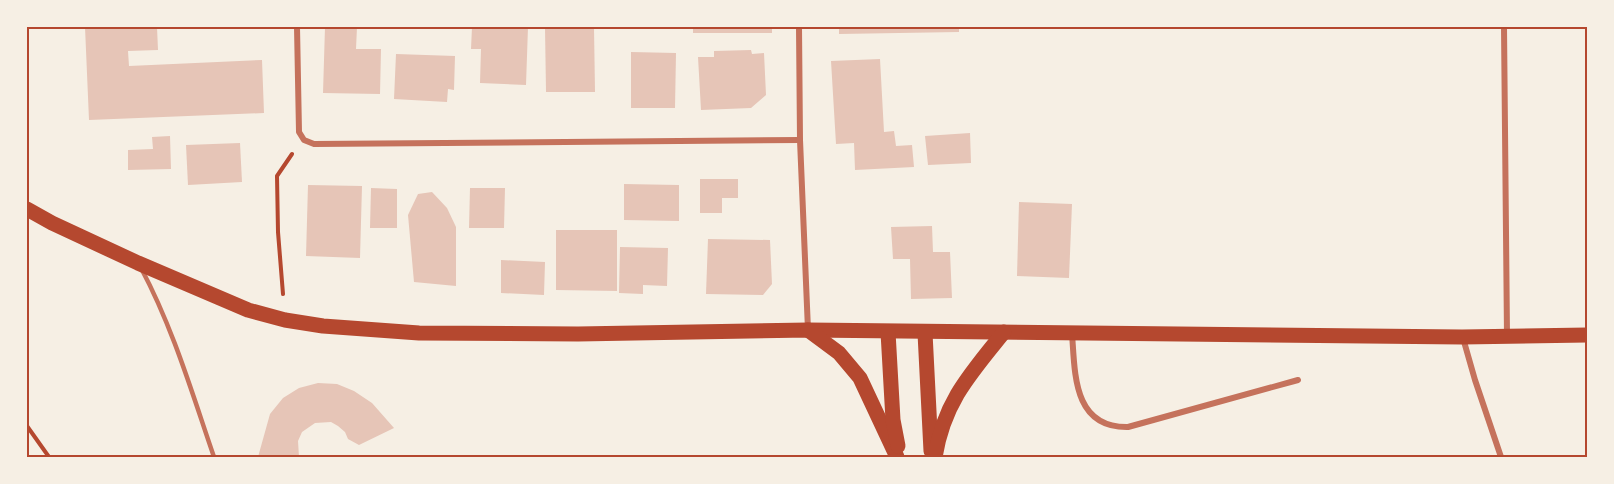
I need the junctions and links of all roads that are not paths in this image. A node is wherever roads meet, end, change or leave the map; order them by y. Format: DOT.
graph roads {
  1 [pos="297,27"];
  2 [pos="799,27"];
  3 [pos="1504,27"];
  4 [pos="800,140"];
  5 [pos="27,209"];
  6 [pos="138,263"];
  7 [pos="808,330"];
  8 [pos="888,332"];
  9 [pos="1004,332"];
  10 [pos="1072,332"];
  11 [pos="925,333"];
  12 [pos="1587,335"];
  13 [pos="1507,336"];
  14 [pos="1462,337"];
  15 [pos="1298,380"];
  16 [pos="214,457"];
  17 [pos="898,457"];
  18 [pos="934,457"];
  19 [pos="1501,457"];
  1 -- 4 [label="street"];
  2 -- 4 [label="street"];
  3 -- 13 [label="street"];
  4 -- 7 [label="street"];
  5 -- 6 [label="main road"];
  6 -- 7 [label="main road"];
  6 -- 16 [label="lane"];
  7 -- 8 [label="main road"];
  7 -- 17 [label="main road"];
  8 -- 11 [label="main road"];
  8 -- 17 [label="main road"];
  9 -- 10 [label="main road"];
  9 -- 11 [label="main road"];
  9 -- 18 [label="main road"];
  10 -- 14 [label="main road"];
  10 -- 15 [label="street"];
  11 -- 18 [label="main road"];
  12 -- 13 [label="main road"];
  13 -- 14 [label="main road"];
  14 -- 19 [label="street"];
}
